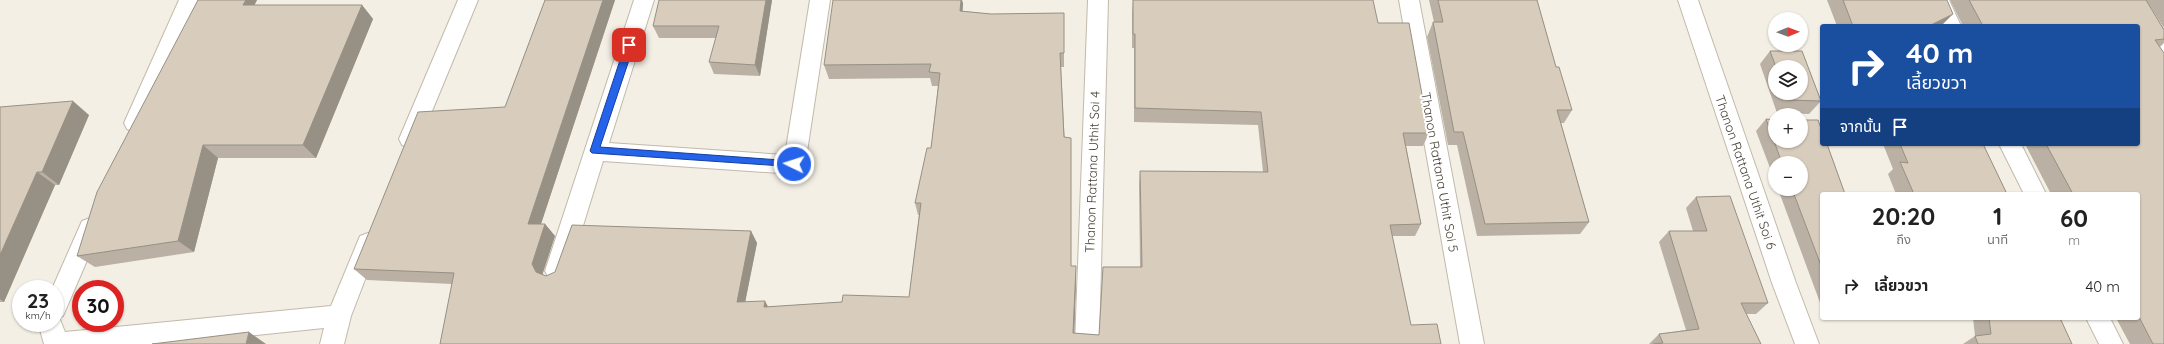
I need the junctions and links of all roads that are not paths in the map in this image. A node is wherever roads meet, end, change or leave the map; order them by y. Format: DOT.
graph roads {
  1 [pos="189,0"];
  2 [pos="468,0"];
  3 [pos="644,0"];
  4 [pos="820,0"];
  5 [pos="1098,0"];
  6 [pos="1409,0"];
  7 [pos="1688,0"];
  8 [pos="1939,0"];
  9 [pos="2134,0"];
  10 [pos="1951,24"];
  11 [pos="2164,49"];
  12 [pos="128,139"];
  13 [pos="2011,146"];
  14 [pos="595,151"];
  15 [pos="404,156"];
  16 [pos="2034,192"];
  17 [pos="96,213"];
  18 [pos="377,222"];
  19 [pos="555,276"];
  20 [pos="64,287"];
  21 [pos="339,316"];
  22 [pos="2099,320"];
  23 [pos="53,332"];
  24 [pos="56,344"];
  25 [pos="60,344"];
  26 [pos="332,344"];
  27 [pos="1087,344"];
  28 [pos="1472,344"];
  29 [pos="1807,344"];
  30 [pos="2111,344"];
  1 -- 12 [label="street"];
  2 -- 15 [label="street"];
  3 -- 14 [label="street"];
  4 -- 14 [label="street"];
  5 -- 27 [label="street, Thanon Rattana Uthit Soi 4"];
  6 -- 28 [label="street, Thanon Rattana Uthit Soi 5"];
  7 -- 29 [label="street, Thanon Rattana Uthit Soi 6"];
  8 -- 10 [label="street"];
  9 -- 11 [label="street"];
  13 -- 16 [label="street"];
  14 -- 19 [label="street"];
  17 -- 20 [label="street"];
  18 -- 21 [label="street"];
  21 -- 25 [label="street"];
  21 -- 26 [label="street"];
  22 -- 30 [label="street"];
  23 -- 24 [label="street"];
}
